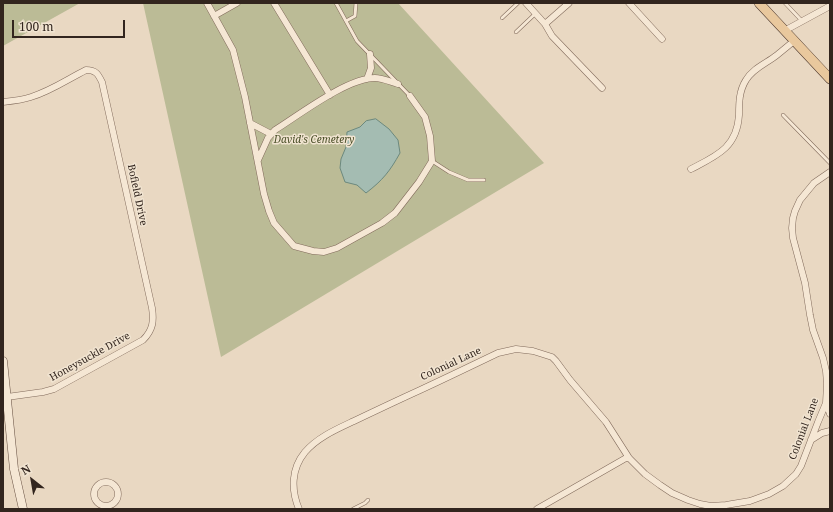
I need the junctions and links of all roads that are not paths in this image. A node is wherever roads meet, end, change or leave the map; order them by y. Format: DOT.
graph roads {
  1 [pos="207,3"];
  2 [pos="237,3"];
  3 [pos="274,3"];
  4 [pos="336,3"];
  5 [pos="356,3"];
  6 [pos="518,3"];
  7 [pos="526,3"];
  8 [pos="557,3"];
  9 [pos="569,3"];
  10 [pos="629,3"];
  11 [pos="758,3"];
  12 [pos="786,3"];
  13 [pos="830,6"];
  14 [pos="563,9"];
  15 [pos="536,13"];
  16 [pos="214,16"];
  17 [pos="502,18"];
  18 [pos="346,21"];
  19 [pos="802,21"];
  20 [pos="545,24"];
  21 [pos="784,31"];
  22 [pos="516,32"];
  23 [pos="662,38"];
  24 [pos="794,41"];
  25 [pos="370,54"];
  26 [pos="367,79"];
  27 [pos="830,79"];
  28 [pos="398,84"];
  29 [pos="602,88"];
  30 [pos="330,95"];
  31 [pos="410,96"];
  32 [pos="3,102"];
  33 [pos="783,115"];
  34 [pos="250,123"];
  35 [pos="270,134"];
  36 [pos="258,160"];
  37 [pos="432,161"];
  38 [pos="830,163"];
  39 [pos="690,169"];
  40 [pos="830,172"];
  41 [pos="484,180"];
  42 [pos="152,326"];
  43 [pos="3,361"];
  44 [pos="7,397"];
  45 [pos="826,403"];
  46 [pos="830,414"];
  47 [pos="830,431"];
  48 [pos="812,440"];
  49 [pos="629,458"];
  50 [pos="368,500"];
  51 [pos="105,508"];
  52 [pos="23,509"];
  53 [pos="299,509"];
  54 [pos="353,509"];
  55 [pos="537,509"];
  1 -- 16 [label="street"];
  2 -- 16 [label="street"];
  3 -- 30 [label="street"];
  4 -- 18 [label="lane"];
  5 -- 18 [label="lane"];
  6 -- 17 [label="lane"];
  7 -- 15 [label="street"];
  8 -- 14 [label="street"];
  9 -- 14 [label="street"];
  10 -- 23 [label="street"];
  11 -- 21 [label="main road"];
  12 -- 19 [label="lane"];
  13 -- 19 [label="street"];
  14 -- 20 [label="street"];
  15 -- 20 [label="street"];
  15 -- 22 [label="lane"];
  16 -- 34 [label="street"];
  18 -- 25 [label="lane"];
  19 -- 21 [label="street"];
  20 -- 29 [label="street"];
  21 -- 24 [label="main road"];
  24 -- 27 [label="main road"];
  24 -- 39 [label="street"];
  25 -- 26 [label="street"];
  25 -- 28 [label="lane"];
  26 -- 28 [label="street"];
  26 -- 30 [label="street"];
  28 -- 31 [label="lane"];
  30 -- 35 [label="street"];
  31 -- 37 [label="street"];
  32 -- 42 [label="street, Bofield Drive"];
  33 -- 38 [label="lane"];
  34 -- 35 [label="street"];
  34 -- 36 [label="street"];
  35 -- 36 [label="street"];
  36 -- 37 [label="street"];
  37 -- 41 [label="lane"];
  40 -- 45 [label="street, Colonial Lane"];
  42 -- 44 [label="street, Honeysuckle Drive"];
  43 -- 44 [label="street"];
  44 -- 52 [label="street"];
  45 -- 46 [label="street"];
  45 -- 48 [label="street, Colonial Lane"];
  47 -- 48 [label="street"];
  48 -- 49 [label="street, Colonial Lane"];
  49 -- 53 [label="street, Colonial Lane"];
  49 -- 55 [label="street"];
  50 -- 54 [label="lane"];
  51 -- 51 [label="street"];
}
